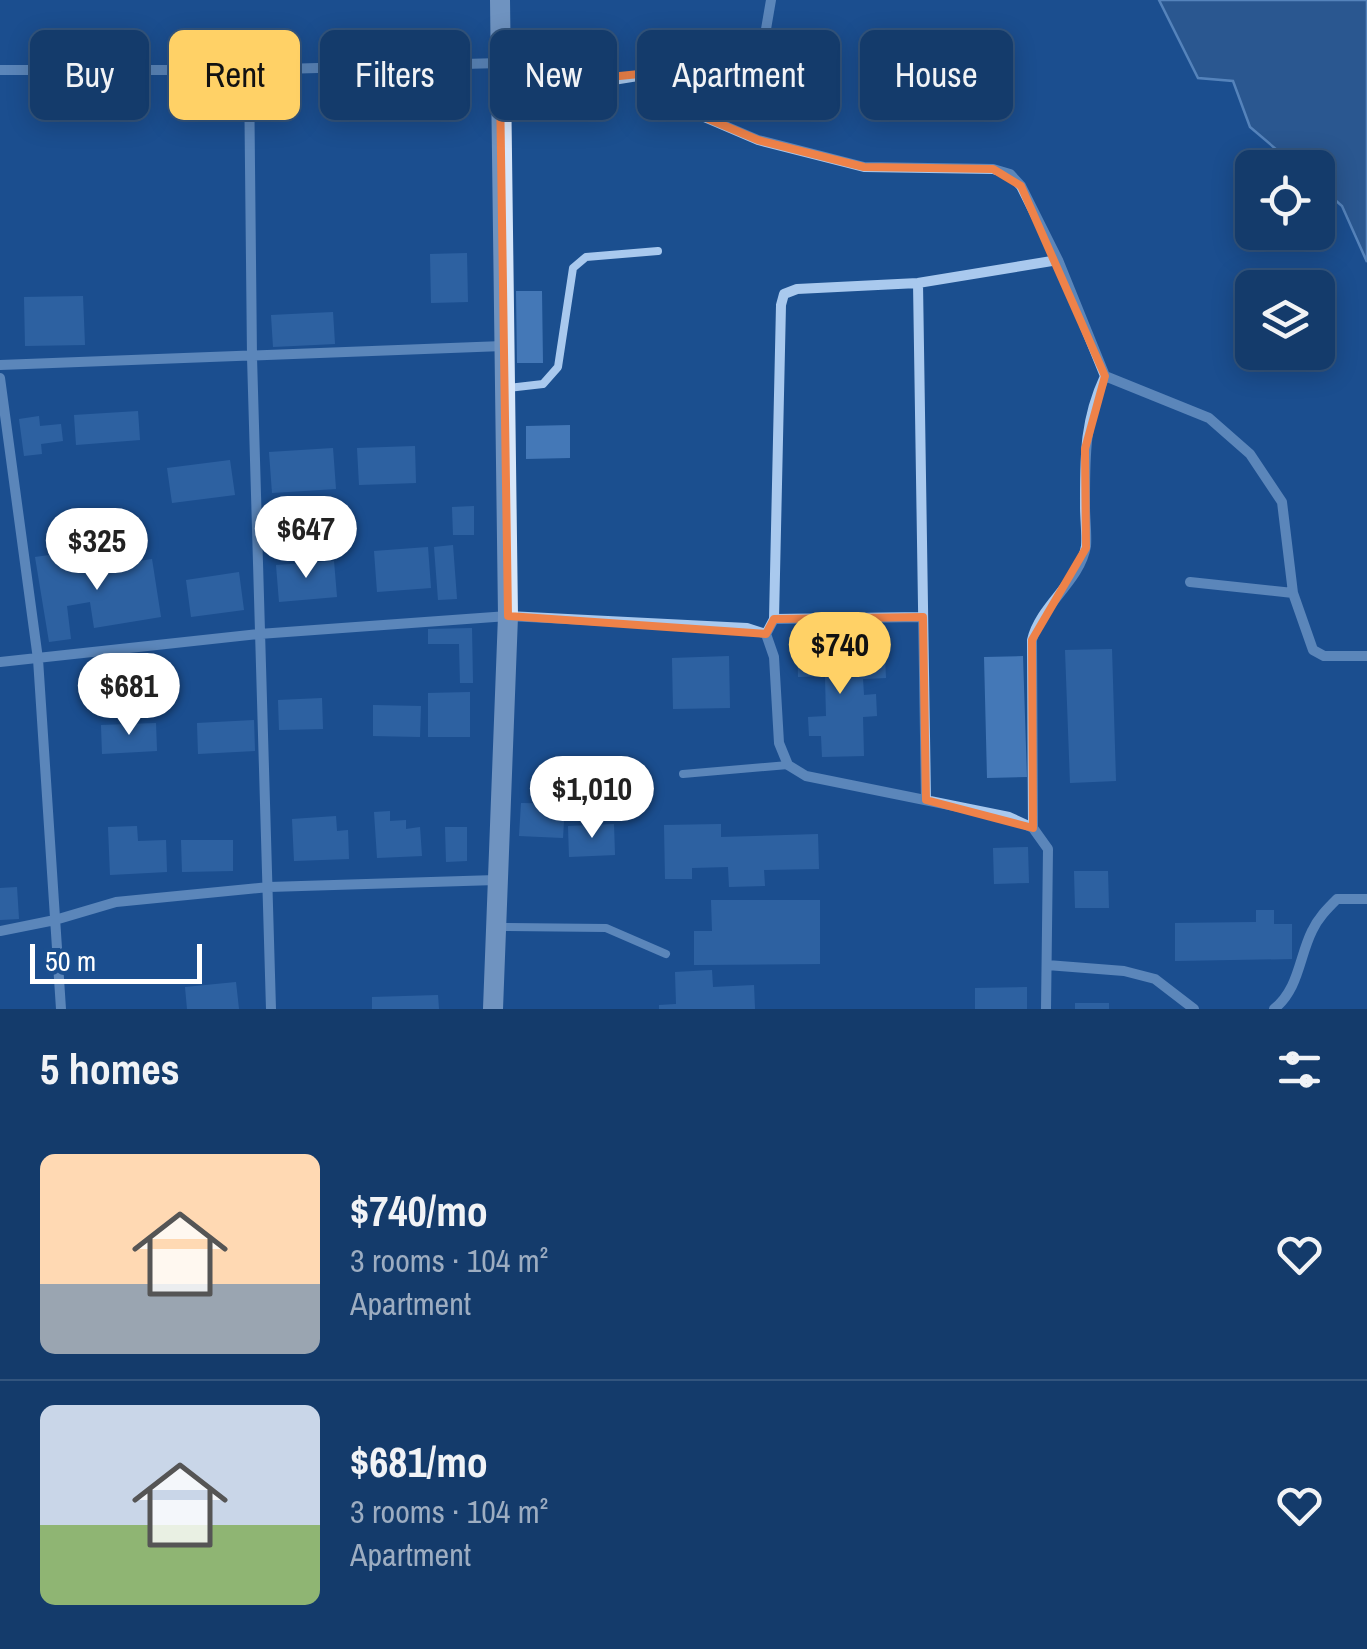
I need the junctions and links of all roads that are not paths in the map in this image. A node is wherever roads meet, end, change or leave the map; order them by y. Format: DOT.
graph roads {
  1 [pos="500,0"];
  2 [pos="771,0"];
  3 [pos="500,30"];
  4 [pos="766,30"];
  5 [pos="490,64"];
  6 [pos="300,69"];
  7 [pos="0,70"];
  8 [pos="169,70"];
  9 [pos="250,120"];
  10 [pos="500,120"];
  11 [pos="713,120"];
  12 [pos="658,250"];
  13 [pos="1058,260"];
  14 [pos="918,283"];
  15 [pos="503,346"];
  16 [pos="252,357"];
  17 [pos="0,365"];
  18 [pos="1105,376"];
  19 [pos="0,378"];
  20 [pos="504,388"];
  21 [pos="1190,582"];
  22 [pos="1292,593"];
  23 [pos="508,616"];
  24 [pos="923,617"];
  25 [pos="774,619"];
  26 [pos="259,634"];
  27 [pos="766,634"];
  28 [pos="1367,656"];
  29 [pos="38,658"];
  30 [pos="0,662"];
  31 [pos="788,766"];
  32 [pos="683,774"];
  33 [pos="926,800"];
  34 [pos="1033,828"];
  35 [pos="496,880"];
  36 [pos="270,887"];
  37 [pos="1367,899"];
  38 [pos="56,920"];
  39 [pos="494,926"];
  40 [pos="0,931"];
  41 [pos="666,954"];
  42 [pos="1047,965"];
  43 [pos="62,1009"];
  44 [pos="272,1009"];
  45 [pos="493,1009"];
  46 [pos="1046,1009"];
  47 [pos="1194,1009"];
  48 [pos="1274,1009"];
  1 -- 3 [label="street"];
  2 -- 4 [label="street"];
  5 -- 6 [label="street"];
  7 -- 8 [label="street"];
  9 -- 16 [label="street"];
  10 -- 15 [label="street"];
  11 -- 13 [label="street"];
  12 -- 20 [label="lane"];
  13 -- 14 [label="street"];
  13 -- 18 [label="street"];
  14 -- 24 [label="street"];
  14 -- 25 [label="street"];
  15 -- 16 [label="street"];
  15 -- 20 [label="street"];
  16 -- 17 [label="street"];
  16 -- 26 [label="street"];
  18 -- 22 [label="street"];
  18 -- 34 [label="street"];
  19 -- 29 [label="street"];
  20 -- 23 [label="street"];
  21 -- 22 [label="street"];
  22 -- 28 [label="street"];
  23 -- 26 [label="street"];
  23 -- 27 [label="street"];
  23 -- 35 [label="street"];
  24 -- 25 [label="street"];
  24 -- 33 [label="street"];
  25 -- 27 [label="street"];
  26 -- 29 [label="street"];
  26 -- 36 [label="street"];
  27 -- 31 [label="street"];
  29 -- 30 [label="street"];
  29 -- 38 [label="street"];
  31 -- 32 [label="lane"];
  31 -- 33 [label="street"];
  33 -- 34 [label="street"];
  34 -- 42 [label="street"];
  35 -- 36 [label="street"];
  35 -- 39 [label="street"];
  36 -- 38 [label="street"];
  36 -- 44 [label="street"];
  37 -- 48 [label="street"];
  38 -- 40 [label="street"];
  38 -- 43 [label="street"];
  39 -- 41 [label="lane"];
  39 -- 45 [label="street"];
  42 -- 46 [label="street"];
  42 -- 47 [label="street"];
}
